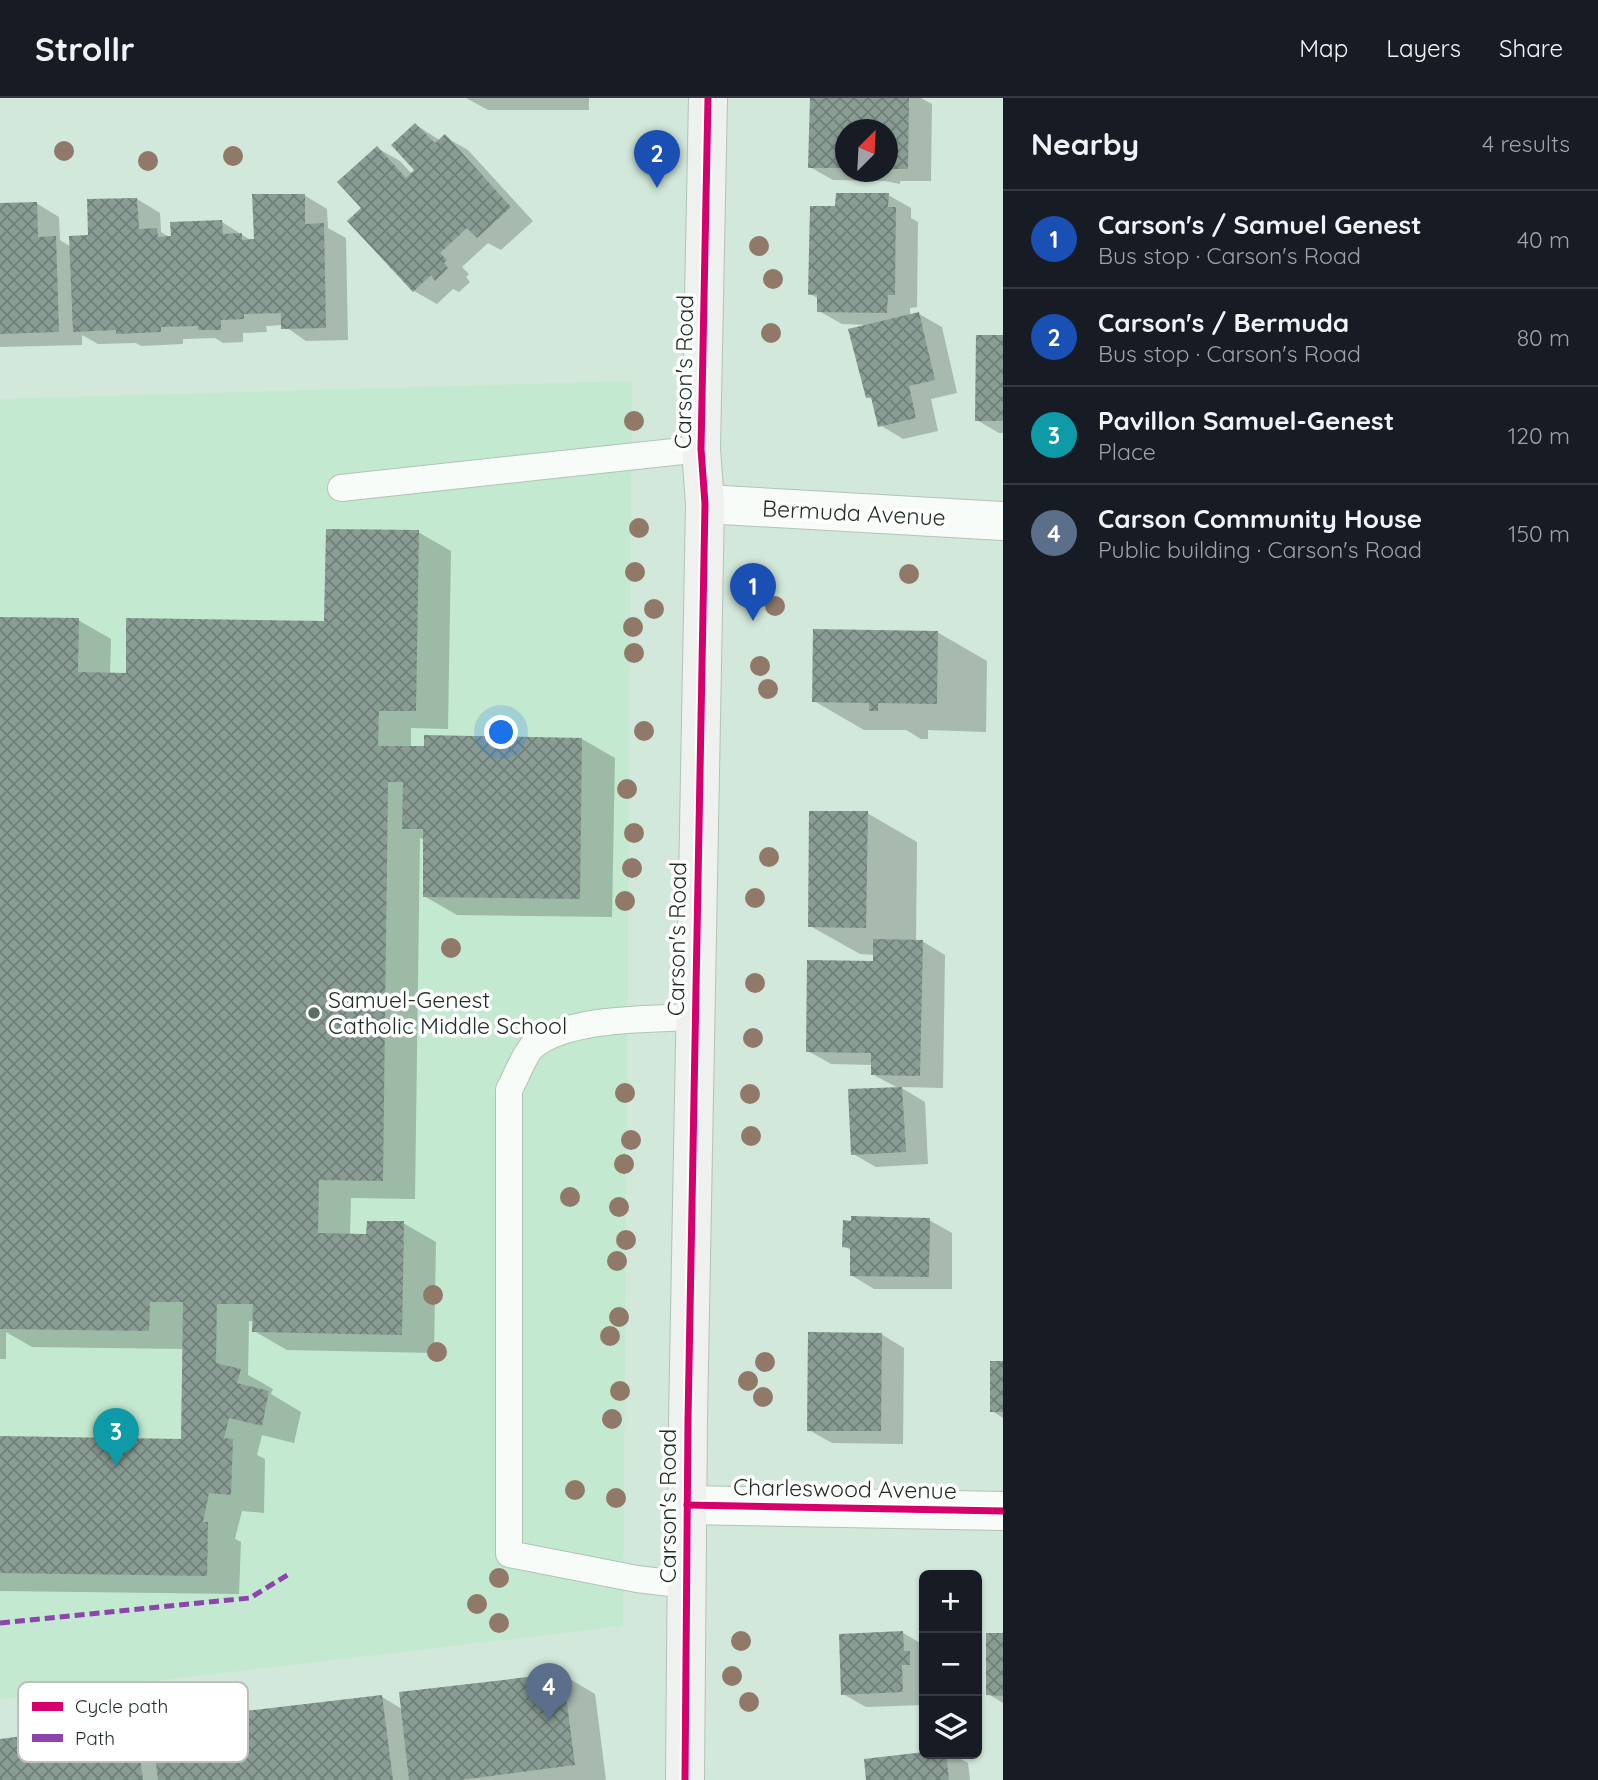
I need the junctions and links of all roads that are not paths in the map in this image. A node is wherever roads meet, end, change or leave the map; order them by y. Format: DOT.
graph roads {
  1 [pos="708,98"];
  2 [pos="701,449"];
  3 [pos="341,488"];
  4 [pos="705,504"];
  5 [pos="1003,521"];
  6 [pos="695,1017"];
  7 [pos="687,1504"];
  8 [pos="1003,1511"];
  9 [pos="687,1585"];
  10 [pos="685,1780"];
  1 -- 2 [label="street, Carson's Road"];
  2 -- 3 [label="lane"];
  2 -- 4 [label="street, Carson's Road"];
  4 -- 5 [label="street, Bermuda Avenue"];
  4 -- 6 [label="street, Carson's Road"];
  6 -- 7 [label="street, Carson's Road"];
  6 -- 9 [label="lane"];
  7 -- 8 [label="street, Charleswood Avenue"];
  7 -- 9 [label="street, Carson's Road"];
  9 -- 10 [label="street, Carson's Road"];
}
